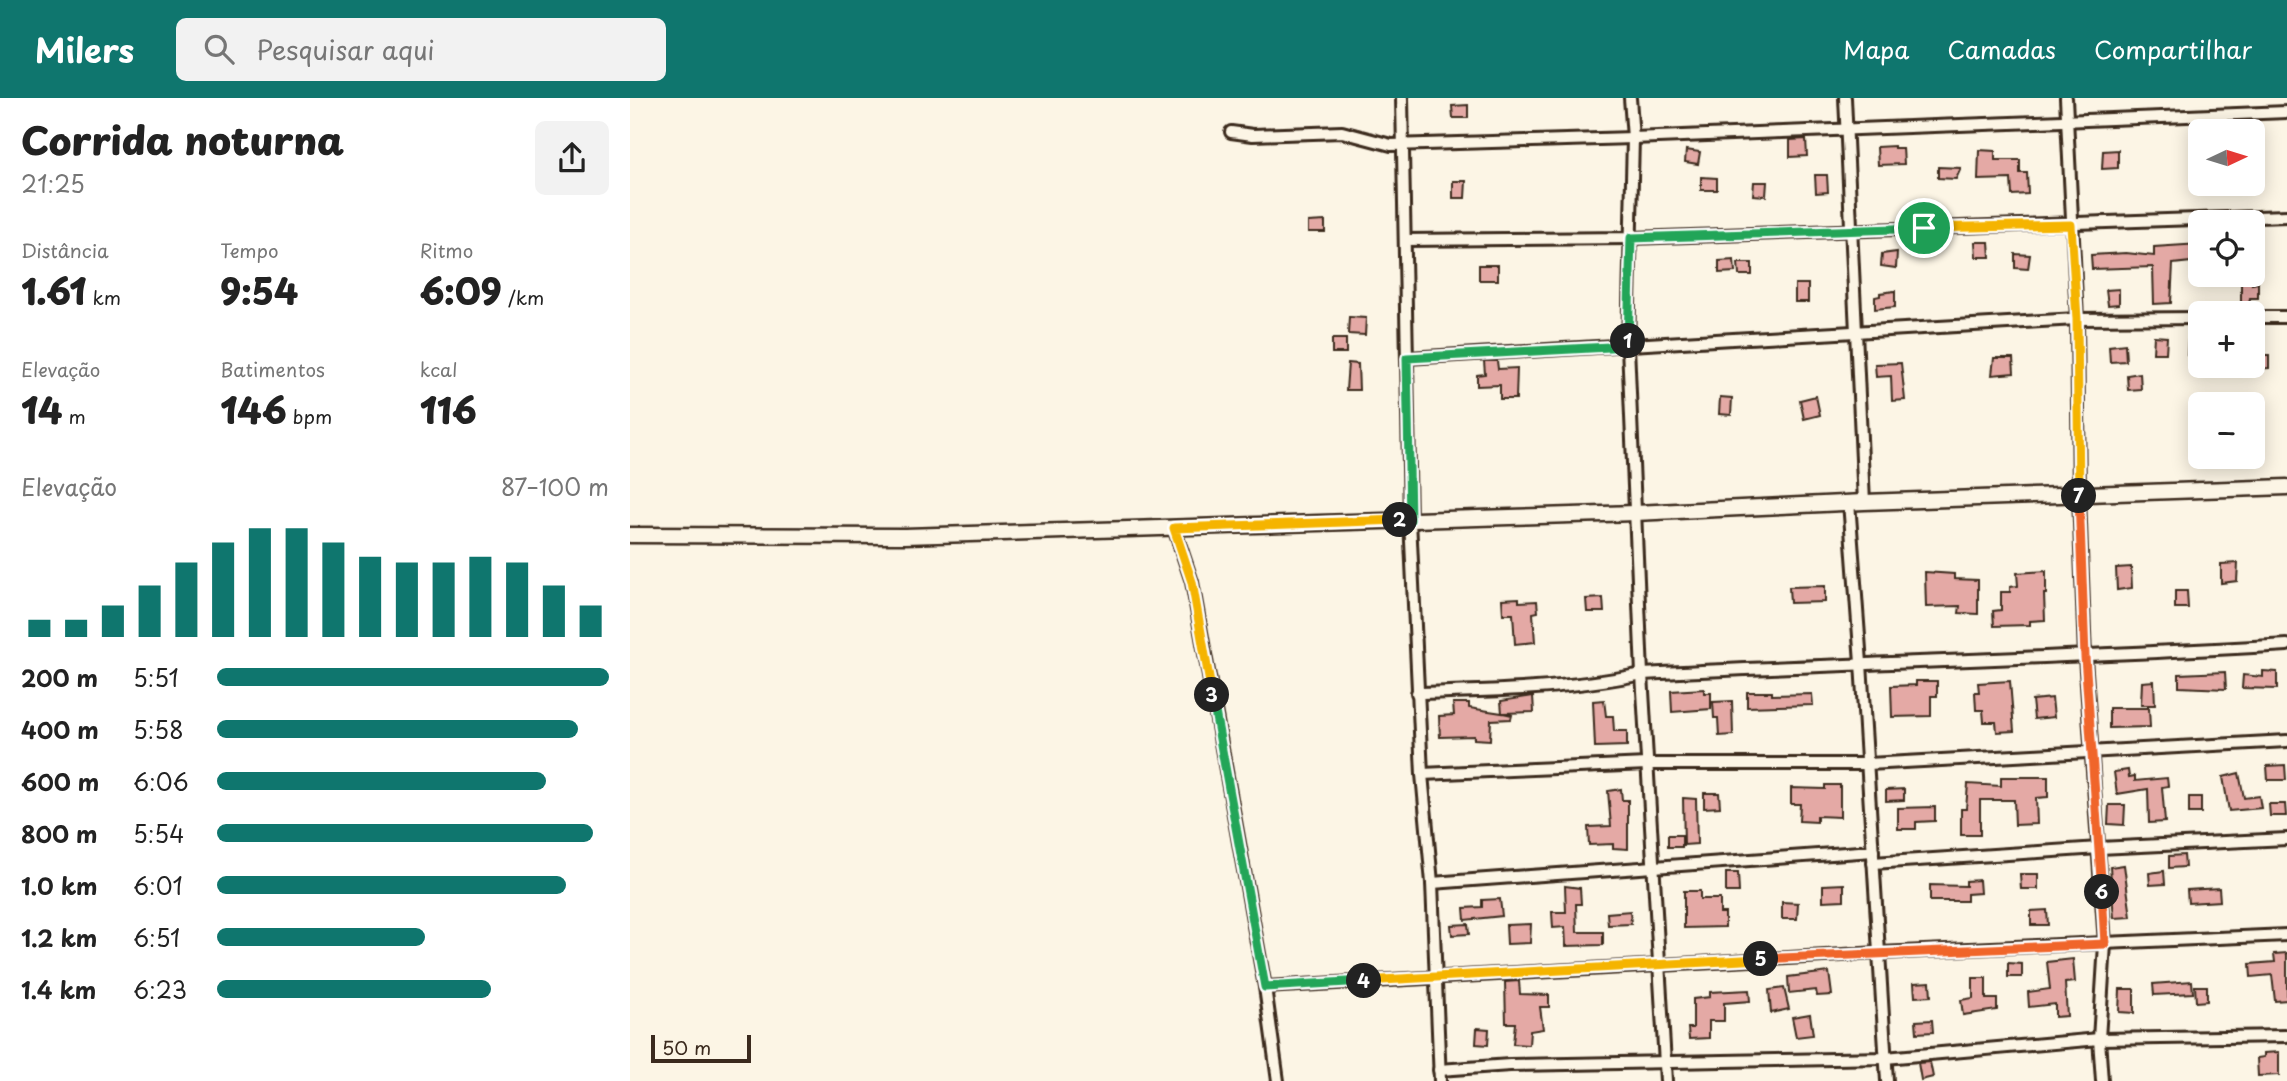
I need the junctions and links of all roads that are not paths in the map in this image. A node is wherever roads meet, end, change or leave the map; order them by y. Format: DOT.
graph roads {
  1 [pos="1402,98"];
  2 [pos="1630,98"];
  3 [pos="1845,98"];
  4 [pos="2066,98"];
  5 [pos="2287,111"];
  6 [pos="2067,121"];
  7 [pos="1846,129"];
  8 [pos="1231,132"];
  9 [pos="1633,138"];
  10 [pos="1403,144"];
  11 [pos="2287,216"];
  12 [pos="2071,225"];
  13 [pos="1850,230"];
  14 [pos="1631,238"];
  15 [pos="1405,240"];
  16 [pos="2265,317"];
  17 [pos="2287,317"];
  18 [pos="2188,318"];
  19 [pos="2077,319"];
  20 [pos="1855,333"];
  21 [pos="1628,346"];
  22 [pos="1407,358"];
  23 [pos="2287,488"];
  24 [pos="2079,496"];
  25 [pos="1849,502"];
  26 [pos="1864,502"];
  27 [pos="1635,513"];
  28 [pos="1410,520"];
  29 [pos="1174,528"];
  30 [pos="630,535"];
  31 [pos="2287,645"];
  32 [pos="2085,657"];
  33 [pos="1861,663"];
  34 [pos="1642,674"];
  35 [pos="1417,693"];
  36 [pos="2287,741"];
  37 [pos="2092,751"];
  38 [pos="1647,764"];
  39 [pos="1868,764"];
  40 [pos="1422,774"];
  41 [pos="2287,839"];
  42 [pos="2099,849"];
  43 [pos="1873,851"];
  44 [pos="1873,863"];
  45 [pos="1655,867"];
  46 [pos="1432,883"];
  47 [pos="2287,935"];
  48 [pos="2105,944"];
  49 [pos="1879,953"];
  50 [pos="1660,964"];
  51 [pos="1434,978"];
  52 [pos="1265,987"];
  53 [pos="2287,1036"];
  54 [pos="2099,1039"];
  55 [pos="1885,1058"];
  56 [pos="1665,1063"];
  57 [pos="1439,1076"];
  58 [pos="1278,1081"];
  59 [pos="1666,1081"];
  60 [pos="1887,1081"];
  61 [pos="2102,1081"];
  1 -- 10 [label="street"];
  2 -- 9 [label="street"];
  3 -- 7 [label="street"];
  4 -- 6 [label="street"];
  5 -- 6 [label="street"];
  6 -- 7 [label="street"];
  6 -- 12 [label="street"];
  7 -- 9 [label="street"];
  7 -- 13 [label="street"];
  8 -- 10 [label="street"];
  9 -- 10 [label="street"];
  9 -- 14 [label="street"];
  10 -- 15 [label="street"];
  11 -- 12 [label="street"];
  12 -- 13 [label="street"];
  12 -- 19 [label="street"];
  13 -- 14 [label="street"];
  13 -- 20 [label="street"];
  14 -- 15 [label="street"];
  14 -- 21 [label="street"];
  15 -- 22 [label="street"];
  16 -- 17 [label="street"];
  18 -- 19 [label="street"];
  19 -- 20 [label="street"];
  19 -- 24 [label="street"];
  20 -- 21 [label="street"];
  20 -- 26 [label="street"];
  21 -- 22 [label="street"];
  21 -- 27 [label="street"];
  22 -- 28 [label="street"];
  23 -- 24 [label="street"];
  24 -- 26 [label="street"];
  24 -- 32 [label="street"];
  25 -- 26 [label="street"];
  25 -- 27 [label="street"];
  25 -- 33 [label="street"];
  27 -- 28 [label="street"];
  27 -- 34 [label="street"];
  28 -- 29 [label="street"];
  28 -- 35 [label="street"];
  29 -- 30 [label="street"];
  29 -- 52 [label="street"];
  31 -- 32 [label="street"];
  32 -- 33 [label="street"];
  32 -- 37 [label="street"];
  33 -- 34 [label="street"];
  33 -- 39 [label="street"];
  34 -- 35 [label="street"];
  34 -- 38 [label="street"];
  35 -- 40 [label="street"];
  36 -- 37 [label="street"];
  37 -- 39 [label="street"];
  37 -- 42 [label="street"];
  38 -- 39 [label="street"];
  38 -- 40 [label="street"];
  38 -- 45 [label="street"];
  39 -- 43 [label="street"];
  40 -- 46 [label="street"];
  41 -- 42 [label="street"];
  42 -- 44 [label="street"];
  42 -- 48 [label="street"];
  43 -- 44 [label="street"];
  43 -- 45 [label="street"];
  44 -- 49 [label="street"];
  45 -- 46 [label="street"];
  45 -- 50 [label="street"];
  46 -- 51 [label="street"];
  47 -- 48 [label="street"];
  48 -- 49 [label="street"];
  48 -- 54 [label="street"];
  49 -- 50 [label="street"];
  49 -- 55 [label="street"];
  50 -- 51 [label="street"];
  50 -- 56 [label="street"];
  51 -- 52 [label="street"];
  51 -- 57 [label="street"];
  52 -- 58 [label="street"];
  53 -- 54 [label="street"];
  54 -- 55 [label="street"];
  54 -- 61 [label="street"];
  55 -- 56 [label="street"];
  55 -- 60 [label="street"];
  56 -- 57 [label="street"];
  56 -- 59 [label="street"];
}
